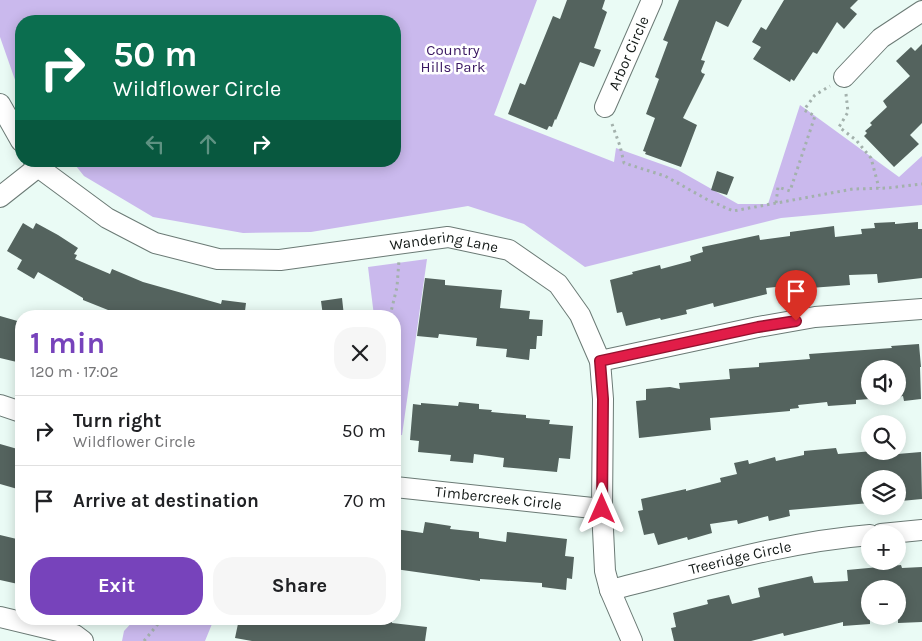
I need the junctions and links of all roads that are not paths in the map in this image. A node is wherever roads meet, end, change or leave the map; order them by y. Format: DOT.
graph roads {
  1 [pos="652,0"];
  2 [pos="922,11"];
  3 [pos="844,77"];
  4 [pos="0,104"];
  5 [pos="605,107"];
  6 [pos="15,130"];
  7 [pos="33,167"];
  8 [pos="40,167"];
  9 [pos="0,196"];
  10 [pos="922,309"];
  11 [pos="600,361"];
  12 [pos="0,405"];
  13 [pos="15,410"];
  14 [pos="401,488"];
  15 [pos="602,509"];
  16 [pos="922,530"];
  17 [pos="906,532"];
  18 [pos="861,536"];
  19 [pos="610,590"];
  20 [pos="0,617"];
  21 [pos="15,621"];
  22 [pos="33,625"];
  23 [pos="83,641"];
  24 [pos="632,641"];
  1 -- 5 [label="street, Arbor Circle"];
  2 -- 3 [label="street"];
  4 -- 6 [label="street"];
  7 -- 9 [label="street"];
  8 -- 11 [label="street, Wandering Lane"];
  10 -- 11 [label="street"];
  11 -- 15 [label="street, Wandering Lane"];
  12 -- 13 [label="street"];
  14 -- 15 [label="street, Timbercreek Circle"];
  15 -- 19 [label="street, Wandering Lane"];
  16 -- 17 [label="street"];
  18 -- 19 [label="street, Treeridge Circle"];
  19 -- 24 [label="street, Wandering Lane"];
  20 -- 21 [label="street"];
  22 -- 23 [label="street"];
}
